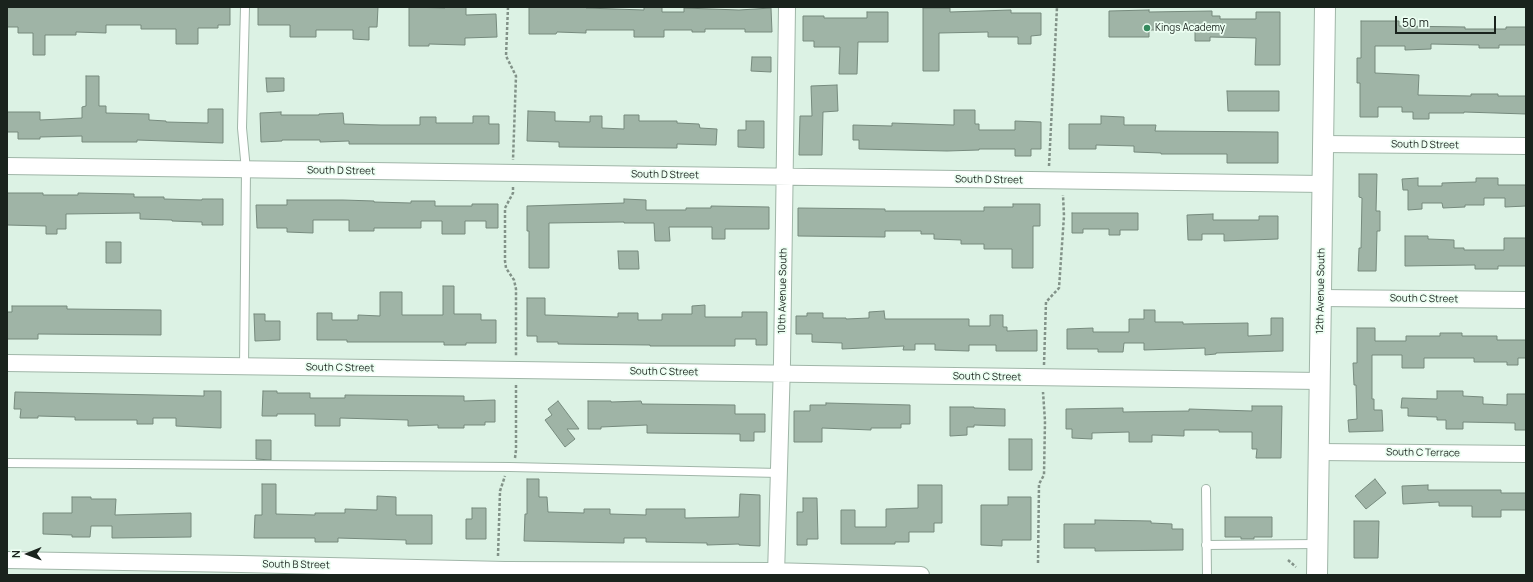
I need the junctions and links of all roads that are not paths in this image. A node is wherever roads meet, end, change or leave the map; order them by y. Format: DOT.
graph roads {
  1 [pos="245,7"];
  2 [pos="787,7"];
  3 [pos="1325,7"];
  4 [pos="1323,144"];
  5 [pos="1526,146"];
  6 [pos="7,166"];
  7 [pos="246,170"];
  8 [pos="785,177"];
  9 [pos="1323,184"];
  10 [pos="1321,298"];
  11 [pos="1526,300"];
  12 [pos="7,364"];
  13 [pos="244,367"];
  14 [pos="782,374"];
  15 [pos="1320,381"];
  16 [pos="1319,452"];
  17 [pos="1526,454"];
  18 [pos="7,463"];
  19 [pos="779,473"];
  20 [pos="1206,489"];
  21 [pos="1318,544"];
  22 [pos="1206,545"];
  23 [pos="7,560"];
  24 [pos="241,569"];
  25 [pos="505,572"];
  26 [pos="776,573"];
  27 [pos="921,575"];
  28 [pos="1207,575"];
  29 [pos="1318,575"];
  1 -- 7 [label="lane"];
  2 -- 8 [label="street, 10th Avenue South"];
  3 -- 4 [label="street, 12th Avenue South"];
  4 -- 5 [label="street, South D Street"];
  4 -- 9 [label="street, 12th Avenue South"];
  6 -- 7 [label="street, South D Street"];
  7 -- 8 [label="street, South D Street"];
  7 -- 13 [label="lane"];
  8 -- 9 [label="street, South D Street"];
  8 -- 14 [label="street, 10th Avenue South"];
  9 -- 10 [label="street, 12th Avenue South"];
  10 -- 11 [label="street, South C Street"];
  10 -- 15 [label="street, 12th Avenue South"];
  12 -- 13 [label="street, South C Street"];
  13 -- 14 [label="street, South C Street"];
  14 -- 15 [label="street, South C Street"];
  14 -- 19 [label="street, 10th Avenue South"];
  15 -- 16 [label="street, 12th Avenue South"];
  16 -- 17 [label="street, South C Terrace"];
  16 -- 21 [label="street, 12th Avenue South"];
  18 -- 19 [label="lane"];
  19 -- 26 [label="street, 10th Avenue South"];
  20 -- 22 [label="lane"];
  21 -- 22 [label="lane"];
  21 -- 29 [label="street, 12th Avenue South"];
  22 -- 28 [label="lane"];
  23 -- 24 [label="street, South B Street"];
  24 -- 25 [label="street, South B Street"];
  25 -- 26 [label="street, South B Street"];
  26 -- 27 [label="street, South B Street"];
}
